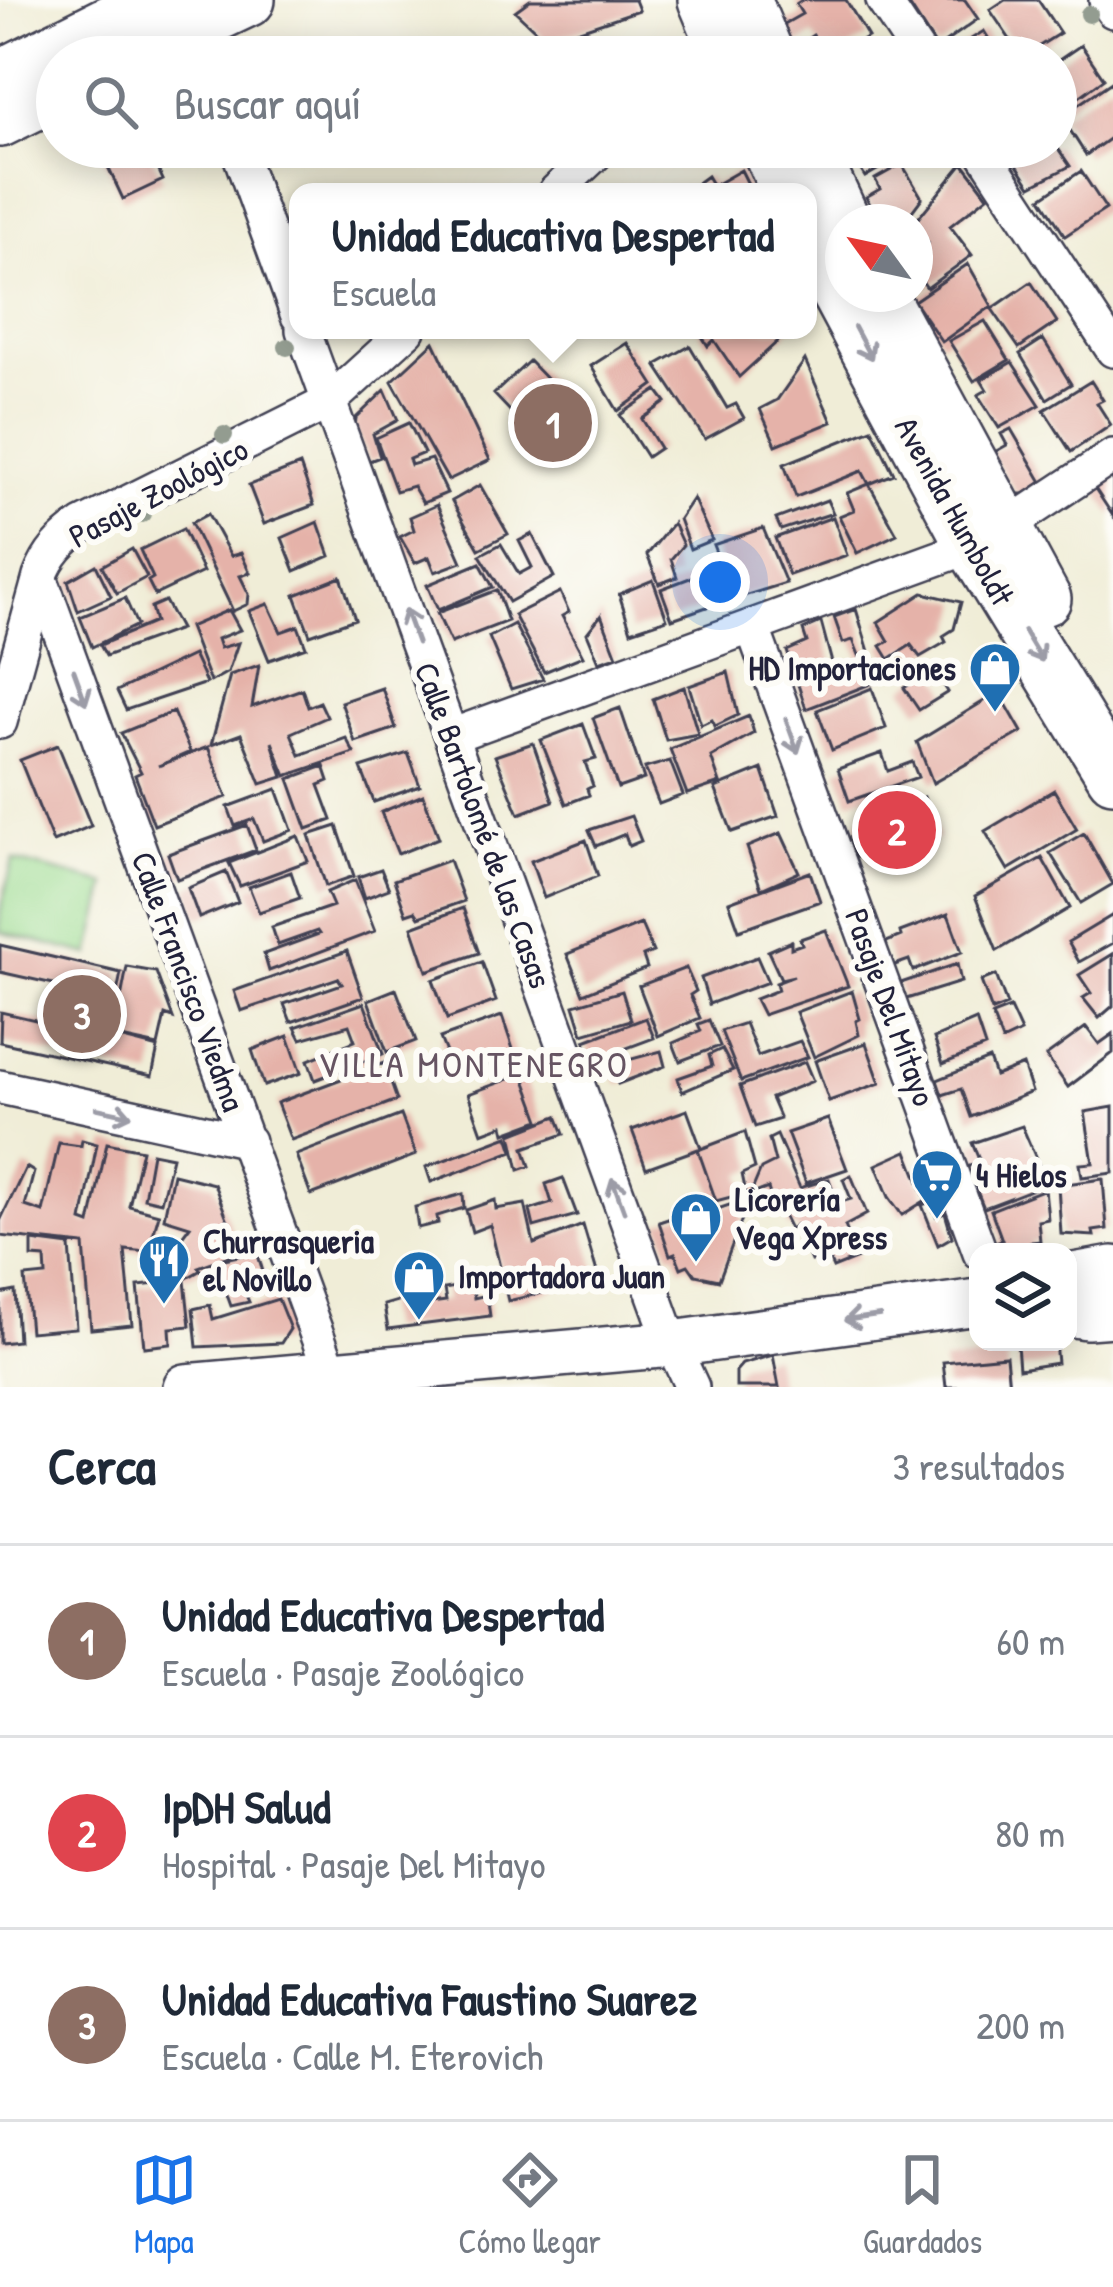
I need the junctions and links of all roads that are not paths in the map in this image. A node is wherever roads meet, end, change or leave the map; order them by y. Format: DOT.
graph roads {
  1 [pos="248,0"];
  2 [pos="883,0"];
  3 [pos="1106,0"];
  4 [pos="1113,11"];
  5 [pos="182,21"];
  6 [pos="132,36"];
  7 [pos="907,36"];
  8 [pos="36,65"];
  9 [pos="0,76"];
  10 [pos="36,103"];
  11 [pos="0,121"];
  12 [pos="245,168"];
  13 [pos="820,168"];
  14 [pos="994,168"];
  15 [pos="837,204"];
  16 [pos="817,255"];
  17 [pos="289,291"];
  18 [pos="888,312"];
  19 [pos="306,339"];
  20 [pos="398,339"];
  21 [pos="1113,350"];
  22 [pos="329,402"];
  23 [pos="1113,456"];
  24 [pos="988,537"];
  25 [pos="40,577"];
  26 [pos="752,626"];
  27 [pos="1113,712"];
  28 [pos="0,722"];
  29 [pos="451,736"];
  30 [pos="1113,776"];
  31 [pos="0,1087"];
  32 [pos="248,1142"];
  33 [pos="977,1243"];
  34 [pos="1113,1269"];
  35 [pos="1077,1275"];
  36 [pos="1113,1291"];
  37 [pos="1077,1294"];
  38 [pos="969,1303"];
  39 [pos="1077,1314"];
  40 [pos="1113,1314"];
  41 [pos="672,1344"];
  42 [pos="334,1380"];
  43 [pos="186,1387"];
  44 [pos="692,1387"];
  1 -- 5 [label="main road"];
  2 -- 7 [label="street"];
  3 -- 4 [label="street"];
  5 -- 6 [label="main road"];
  8 -- 9 [label="main road"];
  10 -- 11 [label="main road"];
  12 -- 17 [label="street"];
  13 -- 15 [label="main road"];
  14 -- 21 [label="street"];
  16 -- 24 [label="main road, Avenida Humboldt, one-way"];
  18 -- 24 [label="main road, Avenida Humboldt"];
  19 -- 22 [label="street, Calle Bartolomé de las Casas"];
  20 -- 22 [label="street, Pasaje Zoológico"];
  22 -- 25 [label="street, Pasaje Zoológico"];
  29 -- 22 [label="street, Calle Bartolomé de las Casas, one-way"];
  23 -- 24 [label="street"];
  24 -- 26 [label="street"];
  24 -- 27 [label="main road, Avenida Humboldt"];
  24 -- 30 [label="main road, Avenida Humboldt, one-way"];
  25 -- 28 [label="street, Pasaje Zoológico"];
  25 -- 32 [label="street, Calle Francisco Viedma, one-way"];
  26 -- 29 [label="street"];
  26 -- 33 [label="street, Pasaje Del Mitayo, one-way"];
  41 -- 29 [label="street, Calle Bartolomé de las Casas, one-way"];
  31 -- 32 [label="street, one-way"];
  32 -- 42 [label="street, Calle Francisco Viedma"];
  34 -- 35 [label="main road"];
  36 -- 37 [label="main road"];
  38 -- 41 [label="main road, one-way"];
  39 -- 40 [label="main road"];
  41 -- 42 [label="main road"];
  41 -- 44 [label="street, Calle Bartolomé de las Casas"];
  42 -- 43 [label="main road"];
}
